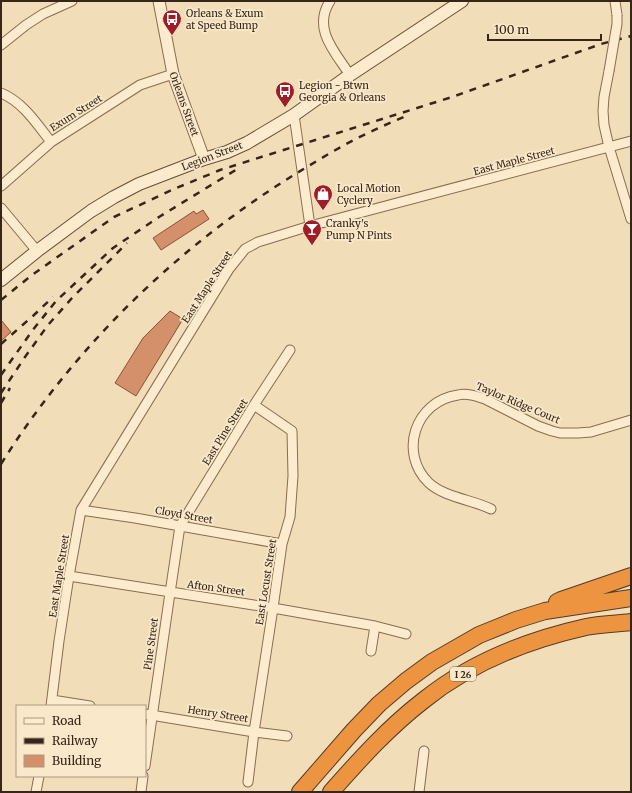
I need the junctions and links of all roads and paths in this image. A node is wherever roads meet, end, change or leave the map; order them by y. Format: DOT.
graph roads {
  1 [pos="72,1"];
  2 [pos="160,1"];
  3 [pos="330,1"];
  4 [pos="462,1"];
  5 [pos="615,1"];
  6 [pos="1,44"];
  7 [pos="173,74"];
  8 [pos="350,75"];
  9 [pos="1,93"];
  10 [pos="294,114"];
  11 [pos="631,141"];
  12 [pos="51,142"];
  13 [pos="609,147"];
  14 [pos="204,159"];
  15 [pos="1,186"];
  16 [pos="1,208"];
  17 [pos="631,219"];
  18 [pos="310,226"];
  19 [pos="36,251"];
  20 [pos="1,280"];
  21 [pos="290,350"];
  22 [pos="254,405"];
  23 [pos="631,420"];
  24 [pos="491,509"];
  25 [pos="81,510"];
  26 [pos="180,526"];
  27 [pos="282,544"];
  28 [pos="69,576"];
  29 [pos="631,576"];
  30 [pos="170,593"];
  31 [pos="631,598"];
  32 [pos="273,608"];
  33 [pos="544,611"];
  34 [pos="631,622"];
  35 [pos="375,626"];
  36 [pos="406,634"];
  37 [pos="371,651"];
  38 [pos="51,703"];
  39 [pos="77,705"];
  40 [pos="149,714"];
  41 [pos="254,732"];
  42 [pos="287,736"];
  43 [pos="424,750"];
  44 [pos="146,753"];
  45 [pos="39,777"];
  46 [pos="144,777"];
  47 [pos="248,782"];
  48 [pos="36,792"];
  49 [pos="141,792"];
  50 [pos="300,792"];
  51 [pos="331,792"];
  52 [pos="419,792"];
  1 -- 6 [label="street"];
  2 -- 7 [label="street, Orleans Street"];
  3 -- 8 [label="street"];
  4 -- 8 [label="main road, Legion Street"];
  5 -- 13 [label="street, bridge"];
  7 -- 12 [label="street, Exum Street"];
  7 -- 14 [label="street, Orleans Street"];
  8 -- 10 [label="main road, Legion Street"];
  9 -- 12 [label="street"];
  10 -- 14 [label="main road, Legion Street"];
  10 -- 18 [label="street"];
  11 -- 13 [label="street, East Maple Street"];
  12 -- 15 [label="street, Exum Street"];
  13 -- 17 [label="street"];
  13 -- 18 [label="street, East Maple Street"];
  14 -- 19 [label="main road, Legion Street"];
  16 -- 19 [label="street"];
  18 -- 25 [label="street, East Maple Street"];
  19 -- 20 [label="main road, Legion Street"];
  21 -- 22 [label="street, East Pine Street"];
  22 -- 26 [label="street, East Pine Street"];
  22 -- 27 [label="street, East Locust Street"];
  23 -- 24 [label="street, Taylor Ridge Court"];
  25 -- 26 [label="street, Cloyd Street"];
  25 -- 28 [label="street, East Maple Street"];
  26 -- 27 [label="street, Cloyd Street"];
  26 -- 30 [label="street, Pine Street"];
  27 -- 32 [label="street, East Locust Street"];
  28 -- 30 [label="street, Afton Street"];
  28 -- 38 [label="street, East Maple Street"];
  29 -- 33 [label="highway"];
  30 -- 32 [label="street, Afton Street"];
  30 -- 40 [label="street, Pine Street"];
  31 -- 33 [label="highway, I 26"];
  32 -- 35 [label="street, Afton Street"];
  32 -- 41 [label="street, East Locust Street"];
  33 -- 50 [label="highway, I 26"];
  34 -- 51 [label="highway, I 26"];
  35 -- 36 [label="street, Afton Street"];
  35 -- 37 [label="street"];
  38 -- 39 [label="street"];
  40 -- 41 [label="street, Henry Street"];
  40 -- 44 [label="street, Pine Street"];
  41 -- 42 [label="street, Henry Street"];
  41 -- 47 [label="street, East Locust Street"];
  43 -- 52 [label="street"];
  45 -- 48 [label="street"];
  46 -- 49 [label="street"];
}
